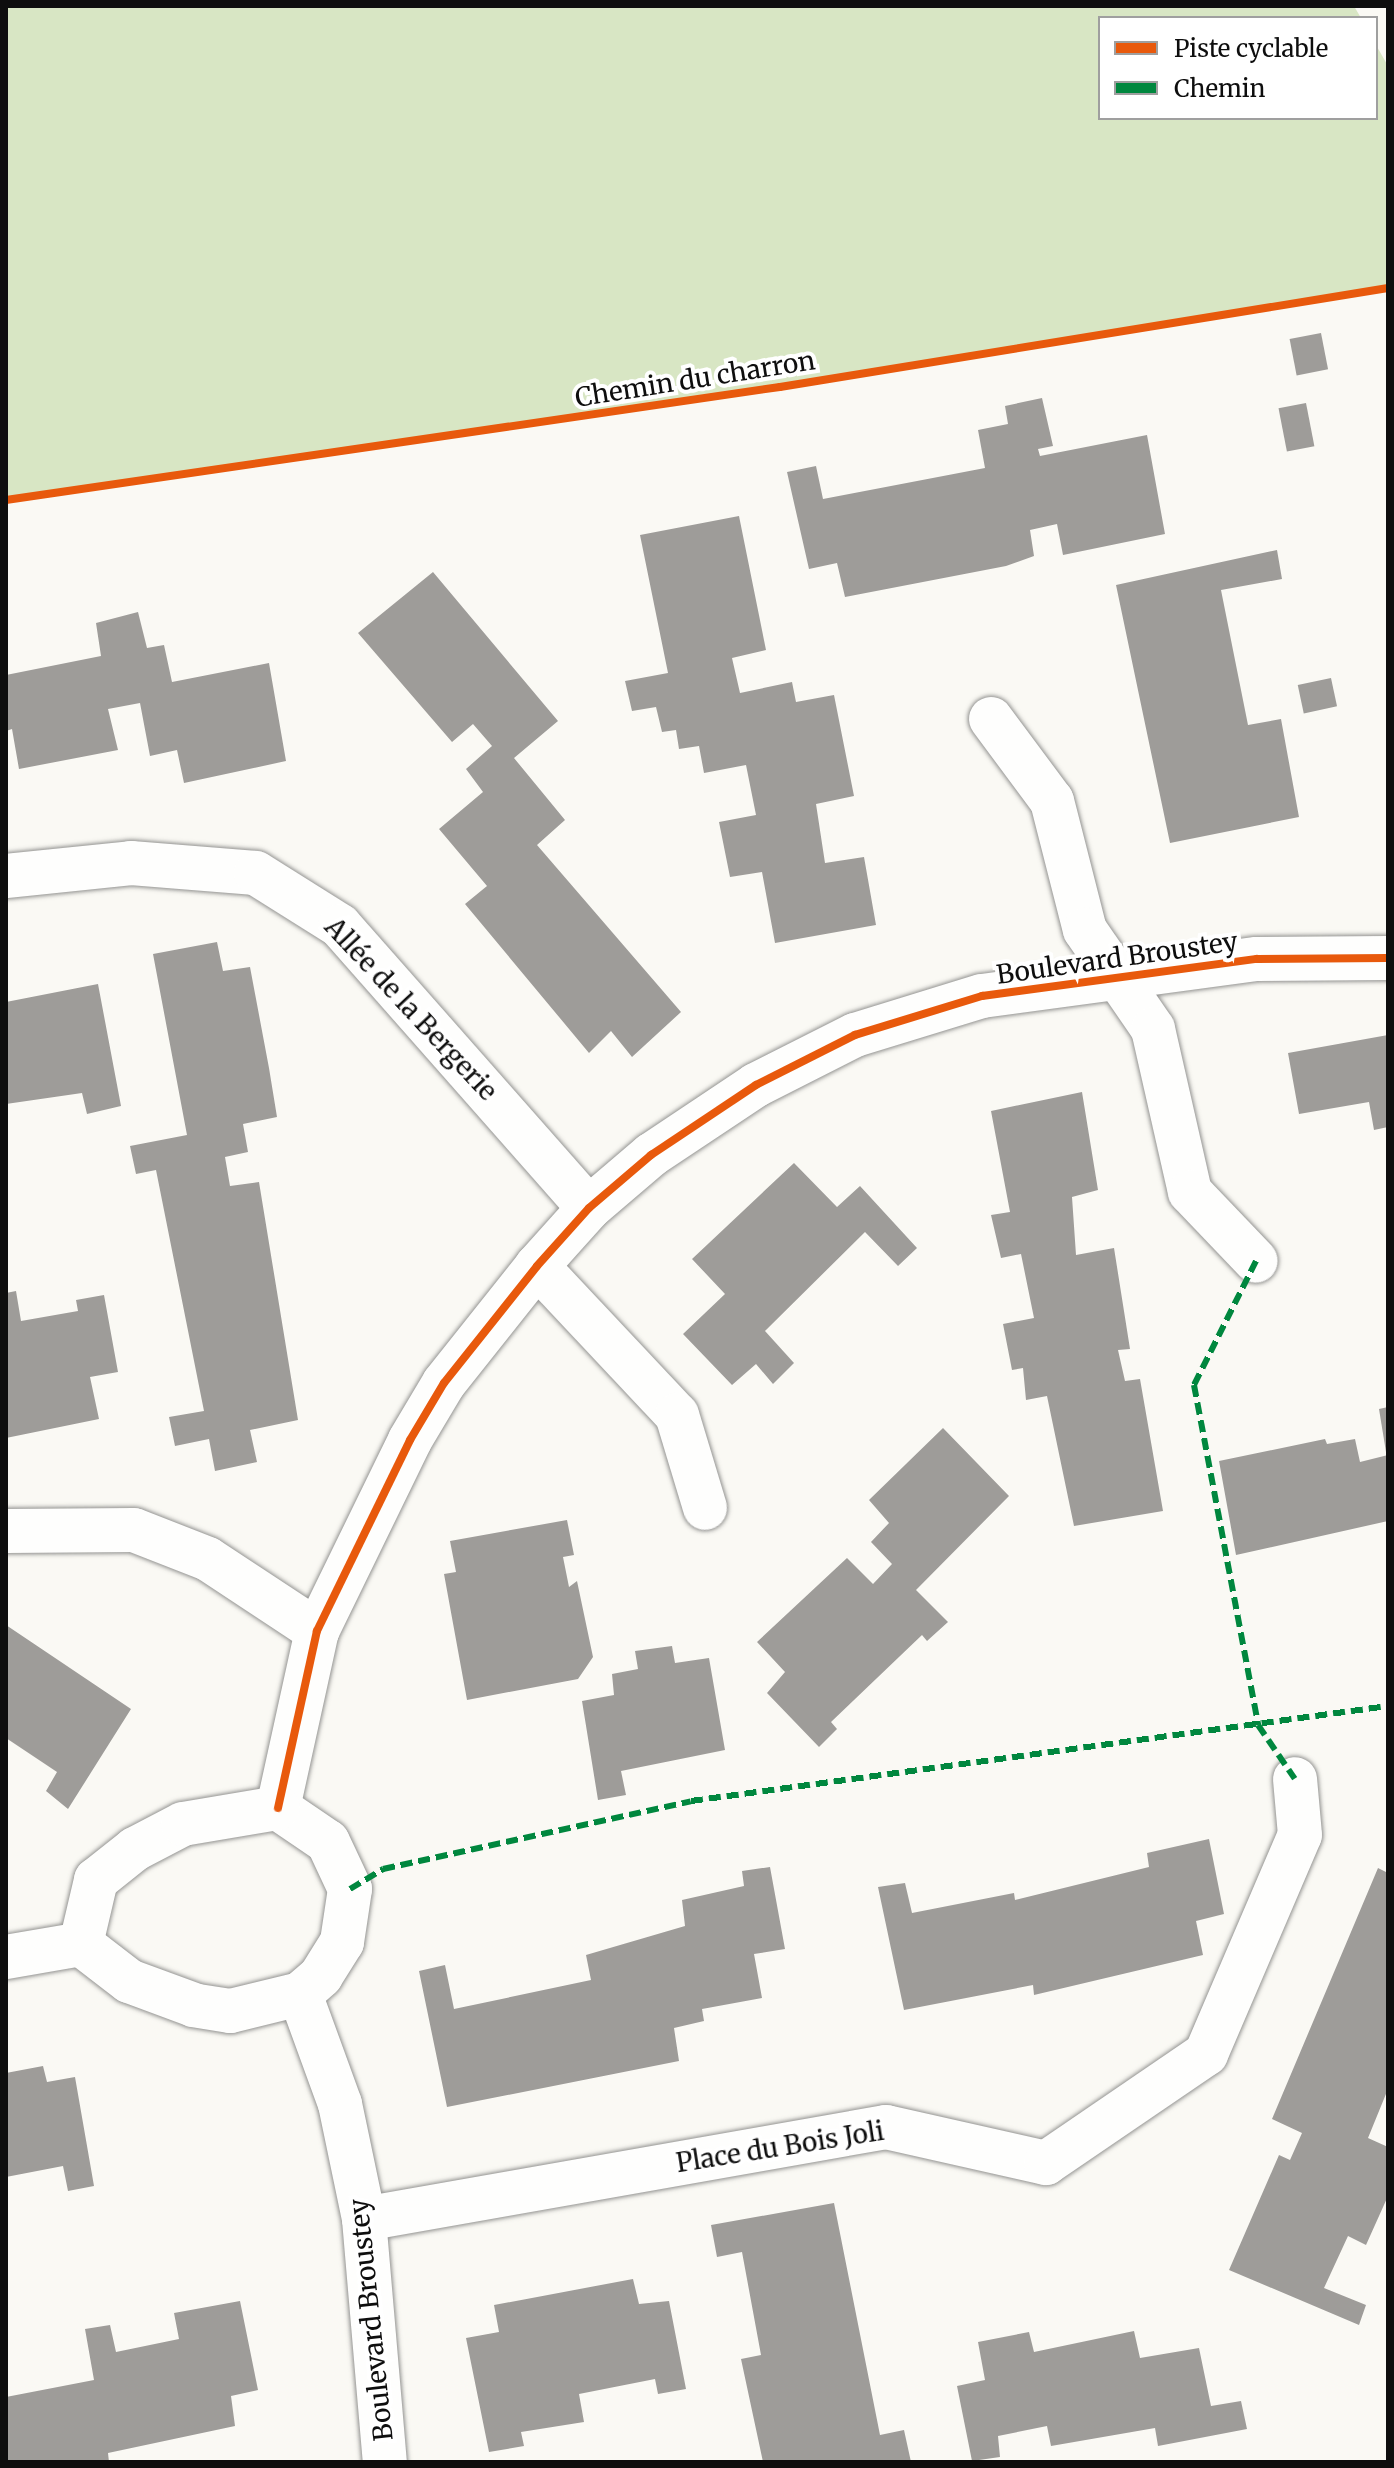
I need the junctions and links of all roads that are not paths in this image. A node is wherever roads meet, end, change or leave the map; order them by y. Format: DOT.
graph roads {
  1 [pos="991,719"];
  2 [pos="6,876"];
  3 [pos="1388,958"];
  4 [pos="1121,974"];
  5 [pos="589,1208"];
  6 [pos="1256,1261"];
  7 [pos="537,1266"];
  8 [pos="705,1508"];
  9 [pos="6,1531"];
  10 [pos="317,1631"];
  11 [pos="1295,1779"];
  12 [pos="278,1808"];
  13 [pos="81,1944"];
  14 [pos="6,1957"];
  15 [pos="300,1994"];
  16 [pos="364,2219"];
  17 [pos="385,2462"];
  1 -- 4 [label="street"];
  2 -- 5 [label="street, Allée de la Bergerie"];
  3 -- 4 [label="street, Boulevard Broustey"];
  4 -- 5 [label="street, Boulevard Broustey"];
  4 -- 6 [label="street"];
  5 -- 7 [label="street, Boulevard Broustey"];
  7 -- 8 [label="street"];
  7 -- 10 [label="street, Boulevard Broustey"];
  9 -- 10 [label="street"];
  10 -- 12 [label="street, Boulevard Broustey"];
  11 -- 16 [label="street, Place du Bois Joli"];
  12 -- 13 [label="street"];
  12 -- 15 [label="street"];
  13 -- 14 [label="street"];
  13 -- 15 [label="street"];
  15 -- 16 [label="street, Boulevard Broustey"];
  16 -- 17 [label="street, Boulevard Broustey"];
}
